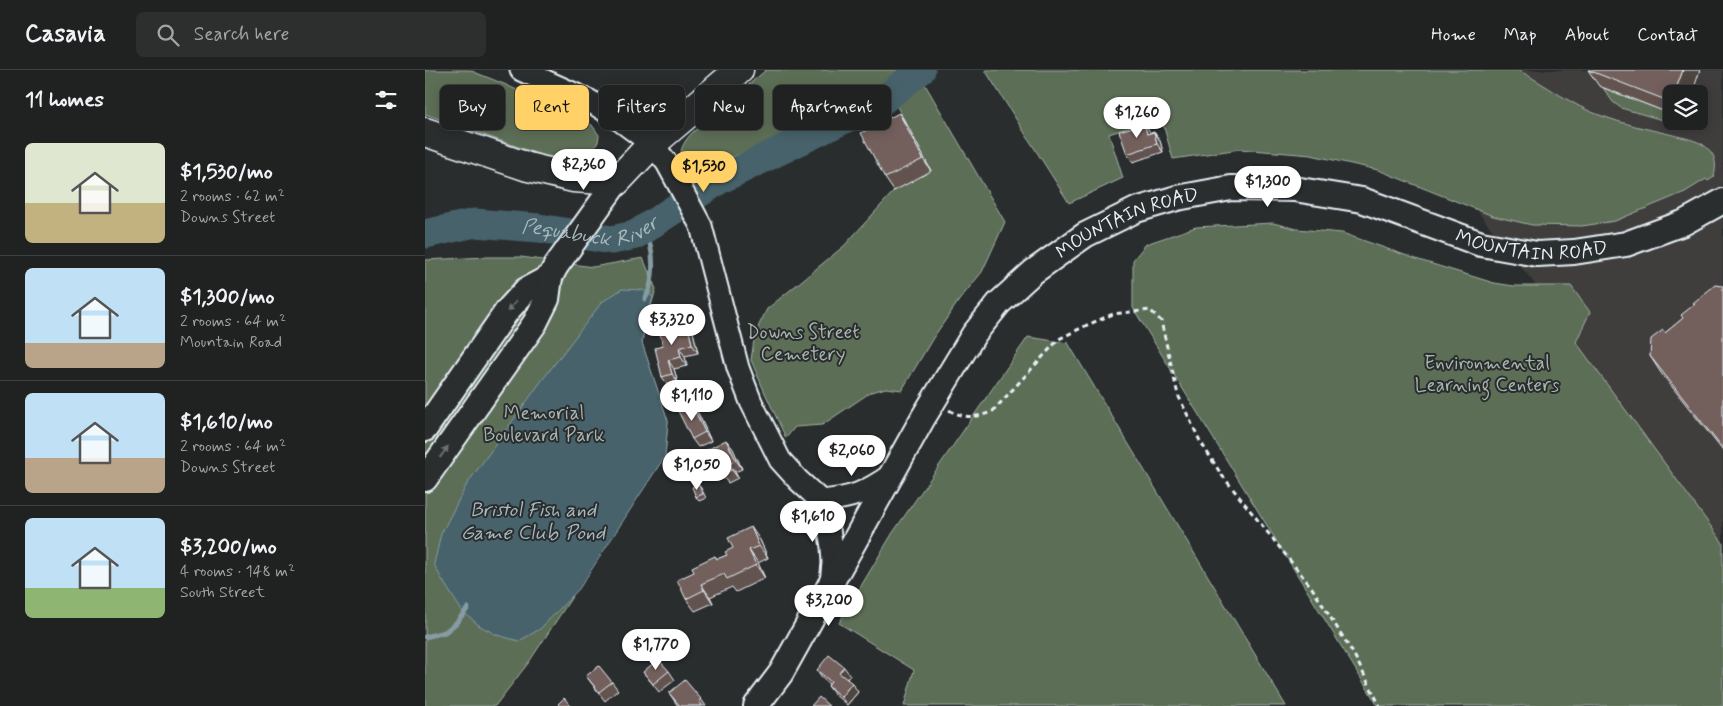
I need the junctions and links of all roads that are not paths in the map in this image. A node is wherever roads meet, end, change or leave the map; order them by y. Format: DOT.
graph roads {
  1 [pos="521,70"];
  2 [pos="739,70"];
  3 [pos="425,132"];
  4 [pos="652,144"];
  5 [pos="617,181"];
  6 [pos="1723,201"];
  7 [pos="553,271"];
  8 [pos="425,429"];
  9 [pos="891,475"];
  10 [pos="425,479"];
  11 [pos="821,501"];
  12 [pos="831,583"];
  13 [pos="756,706"];
  1 -- 4 [label="street"];
  2 -- 4 [label="highway"];
  3 -- 5 [label="highway"];
  4 -- 5 [label="highway"];
  4 -- 11 [label="street"];
  5 -- 7 [label="main road"];
  6 -- 9 [label="main road, MOUNTAIN ROAD"];
  7 -- 8 [label="main road, one-way"];
  10 -- 7 [label="main road, one-way"];
  9 -- 11 [label="street"];
  9 -- 12 [label="main road, MOUNTAIN ROAD"];
  11 -- 12 [label="street"];
  12 -- 13 [label="main road, MOUNTAIN ROAD"];
}
